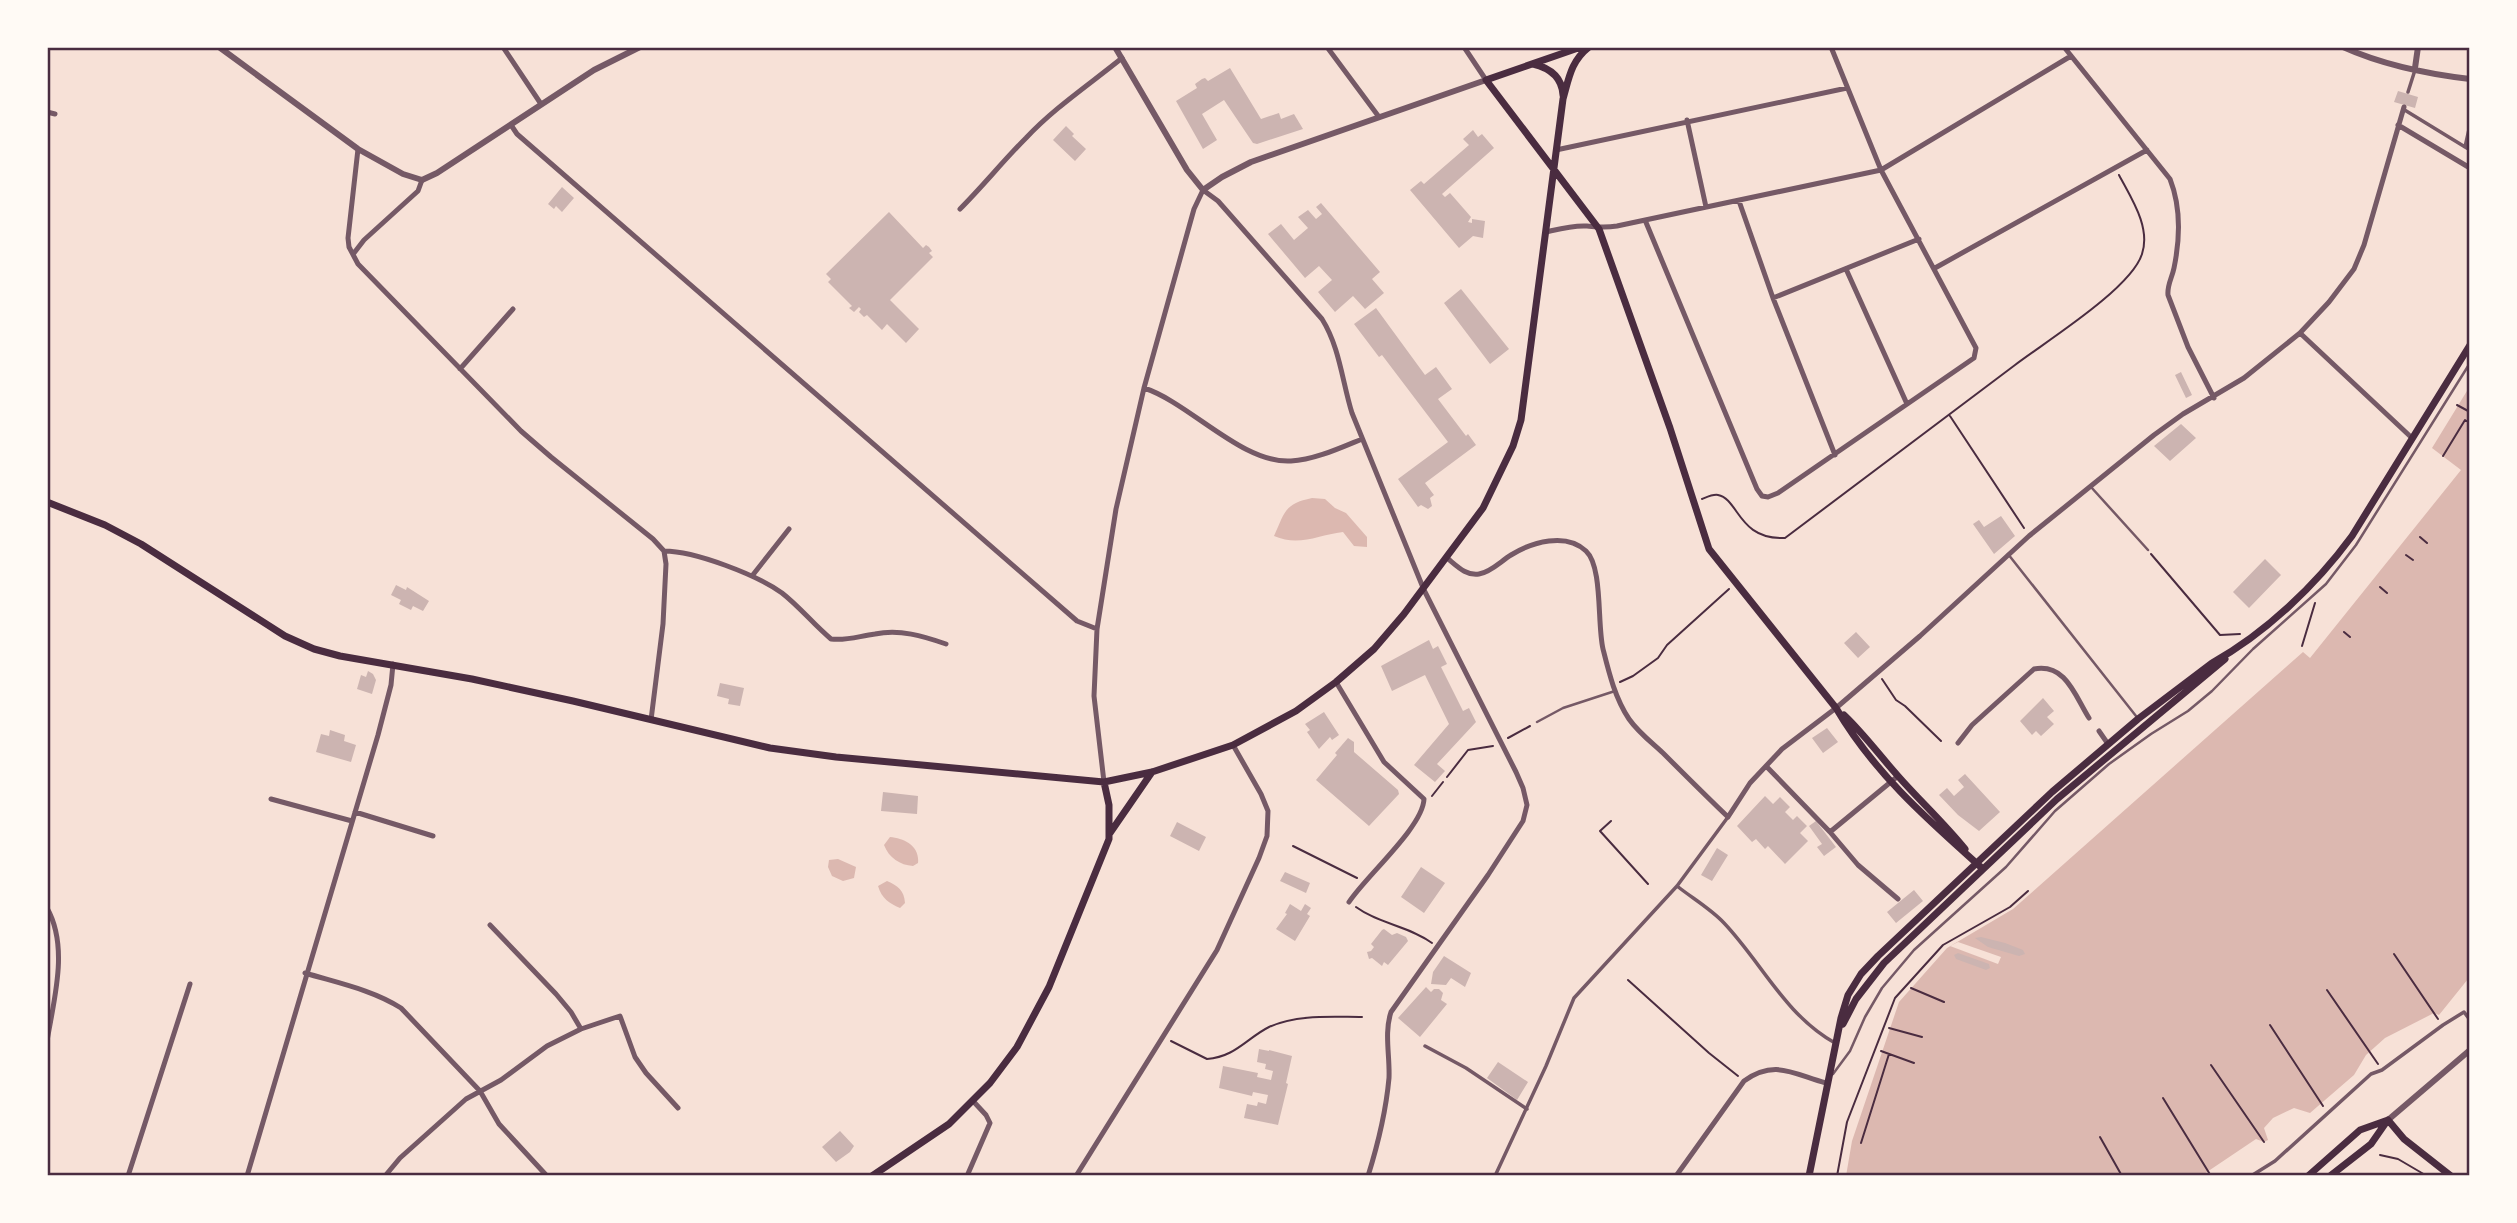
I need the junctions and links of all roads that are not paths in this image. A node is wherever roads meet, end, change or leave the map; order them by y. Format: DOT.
graph roads {
  1 [pos="219,47"];
  2 [pos="503,47"];
  3 [pos="640,47"];
  4 [pos="1115,47"];
  5 [pos="1327,47"];
  6 [pos="1464,47"];
  7 [pos="1581,47"];
  8 [pos="1589,47"];
  9 [pos="1831,47"];
  10 [pos="2064,47"];
  11 [pos="2343,47"];
  12 [pos="2367,47"];
  13 [pos="2418,47"];
  14 [pos="2071,56"];
  15 [pos="2364,56"];
  16 [pos="1122,58"];
  17 [pos="1532,64"];
  18 [pos="2415,68"];
  19 [pos="2470,79"];
  20 [pos="1486,80"];
  21 [pos="1847,88"];
  22 [pos="2408,92"];
  23 [pos="1563,99"];
  24 [pos="541,104"];
  25 [pos="2404,108"];
  26 [pos="47,112"];
  27 [pos="55,114"];
  28 [pos="1379,117"];
  29 [pos="1688,120"];
  30 [pos="510,125"];
  31 [pos="2398,125"];
  32 [pos="2470,125"];
  33 [pos="358,149"];
  34 [pos="2467,149"];
  35 [pos="1556,150"];
  36 [pos="2147,150"];
  37 [pos="1554,168"];
  38 [pos="2470,168"];
  39 [pos="1881,170"];
  40 [pos="422,180"];
  41 [pos="1203,190"];
  42 [pos="1739,201"];
  43 [pos="1706,207"];
  44 [pos="960,209"];
  45 [pos="1645,220"];
  46 [pos="1599,229"];
  47 [pos="1546,232"];
  48 [pos="1919,239"];
  49 [pos="354,253"];
  50 [pos="1935,268"];
  51 [pos="1846,269"];
  52 [pos="1773,298"];
  53 [pos="513,309"];
  54 [pos="2300,333"];
  55 [pos="2470,345"];
  56 [pos="2470,363"];
  57 [pos="460,369"];
  58 [pos="1144,388"];
  59 [pos="2214,398"];
  60 [pos="1907,404"];
  61 [pos="2412,438"];
  62 [pos="1362,439"];
  63 [pos="1835,455"];
  64 [pos="2091,486"];
  65 [pos="47,502"];
  66 [pos="789,530"];
  67 [pos="2148,550"];
  68 [pos="664,551"];
  69 [pos="2008,554"];
  70 [pos="1447,558"];
  71 [pos="752,576"];
  72 [pos="1424,590"];
  73 [pos="1097,629"];
  74 [pos="946,644"];
  75 [pos="2230,653"];
  76 [pos="393,664"];
  77 [pos="1336,682"];
  78 [pos="1614,688"];
  79 [pos="1836,708"];
  80 [pos="2089,718"];
  81 [pos="2138,719"];
  82 [pos="651,720"];
  83 [pos="1537,722"];
  84 [pos="2099,731"];
  85 [pos="1958,743"];
  86 [pos="2108,744"];
  87 [pos="1233,746"];
  88 [pos="1766,766"];
  89 [pos="1152,772"];
  90 [pos="1898,776"];
  91 [pos="1104,782"];
  92 [pos="1890,783"];
  93 [pos="271,799"];
  94 [pos="355,812"];
  95 [pos="1728,817"];
  96 [pos="352,821"];
  97 [pos="1830,832"];
  98 [pos="1110,834"];
  99 [pos="433,836"];
  100 [pos="1976,863"];
  101 [pos="1983,869"];
  102 [pos="1677,886"];
  103 [pos="1898,900"];
  104 [pos="1349,902"];
  105 [pos="47,908"];
  106 [pos="491,925"];
  107 [pos="305,973"];
  108 [pos="190,984"];
  109 [pos="2470,1020"];
  110 [pos="582,1029"];
  111 [pos="47,1041"];
  112 [pos="1835,1043"];
  113 [pos="1425,1045"];
  114 [pos="2470,1050"];
  115 [pos="1826,1083"];
  116 [pos="480,1091"];
  117 [pos="973,1101"];
  118 [pos="678,1108"];
  119 [pos="1527,1109"];
  120 [pos="2388,1120"];
  121 [pos="128,1176"];
  122 [pos="247,1176"];
  123 [pos="385,1176"];
  124 [pos="547,1176"];
  125 [pos="872,1176"];
  126 [pos="967,1176"];
  127 [pos="1076,1176"];
  128 [pos="1368,1176"];
  129 [pos="1495,1176"];
  130 [pos="1676,1176"];
  131 [pos="1809,1176"];
  132 [pos="2251,1176"];
  133 [pos="2308,1176"];
  134 [pos="2330,1176"];
  135 [pos="2451,1176"];
  1 -- 33 [label="street"];
  2 -- 24 [label="street"];
  3 -- 24 [label="street"];
  4 -- 16 [label="street"];
  5 -- 28 [label="street"];
  6 -- 20 [label="street"];
  7 -- 17 [label="main road"];
  8 -- 23 [label="main road"];
  9 -- 21 [label="street"];
  10 -- 14 [label="street"];
  11 -- 15 [label="street"];
  12 -- 15 [label="street"];
  13 -- 18 [label="street"];
  14 -- 36 [label="street"];
  14 -- 39 [label="street"];
  15 -- 18 [label="street"];
  16 -- 41 [label="street"];
  16 -- 44 [label="street"];
  17 -- 20 [label="main road"];
  17 -- 23 [label="main road"];
  18 -- 19 [label="street"];
  18 -- 22 [label="street"];
  20 -- 28 [label="street"];
  20 -- 37 [label="main road"];
  21 -- 29 [label="street"];
  21 -- 39 [label="street"];
  23 -- 35 [label="main road"];
  24 -- 30 [label="street"];
  25 -- 31 [label="street"];
  25 -- 34 [label="street"];
  26 -- 27 [label="street"];
  28 -- 41 [label="street"];
  29 -- 35 [label="street"];
  29 -- 43 [label="street"];
  30 -- 40 [label="street"];
  30 -- 73 [label="street"];
  31 -- 38 [label="street"];
  31 -- 54 [label="street"];
  32 -- 34 [label="street"];
  33 -- 40 [label="street"];
  33 -- 49 [label="street"];
  35 -- 37 [label="main road"];
  36 -- 50 [label="street"];
  36 -- 59 [label="street"];
  37 -- 46 [label="main road"];
  37 -- 47 [label="main road"];
  39 -- 42 [label="street"];
  39 -- 48 [label="street"];
  40 -- 49 [label="street"];
  41 -- 58 [label="street"];
  41 -- 62 [label="street"];
  42 -- 43 [label="street"];
  42 -- 52 [label="street"];
  43 -- 45 [label="street"];
  45 -- 46 [label="street"];
  45 -- 63 [label="street"];
  46 -- 47 [label="street"];
  46 -- 79 [label="main road"];
  47 -- 70 [label="main road"];
  48 -- 50 [label="street"];
  48 -- 51 [label="street"];
  49 -- 57 [label="street"];
  50 -- 60 [label="street"];
  51 -- 52 [label="street"];
  51 -- 60 [label="street"];
  52 -- 63 [label="street"];
  53 -- 57 [label="street"];
  54 -- 59 [label="street"];
  54 -- 61 [label="street"];
  55 -- 61 [label="main road"];
  56 -- 115 [label="lane"];
  57 -- 68 [label="street"];
  58 -- 62 [label="street"];
  58 -- 73 [label="street"];
  59 -- 64 [label="street"];
  60 -- 63 [label="street"];
  61 -- 75 [label="main road"];
  62 -- 72 [label="street"];
  64 -- 67 [label="lane"];
  64 -- 69 [label="street"];
  65 -- 76 [label="main road"];
  66 -- 71 [label="street"];
  68 -- 71 [label="street"];
  68 -- 82 [label="street"];
  69 -- 79 [label="street"];
  69 -- 81 [label="lane"];
  70 -- 72 [label="main road"];
  70 -- 78 [label="street"];
  71 -- 74 [label="street"];
  72 -- 77 [label="main road"];
  72 -- 128 [label="street"];
  73 -- 91 [label="street"];
  75 -- 81 [label="main road"];
  75 -- 101 [label="main road"];
  76 -- 82 [label="main road"];
  76 -- 94 [label="street"];
  77 -- 87 [label="main road"];
  77 -- 104 [label="street"];
  78 -- 83 [label="lane"];
  78 -- 95 [label="street"];
  79 -- 88 [label="street"];
  79 -- 90 [label="main road"];
  79 -- 92 [label="main road"];
  80 -- 85 [label="street"];
  81 -- 86 [label="main road"];
  82 -- 91 [label="main road"];
  84 -- 86 [label="street"];
  86 -- 100 [label="main road"];
  87 -- 89 [label="main road"];
  87 -- 127 [label="street"];
  88 -- 95 [label="street"];
  88 -- 97 [label="street"];
  89 -- 91 [label="main road"];
  89 -- 98 [label="main road"];
  90 -- 92 [label="street"];
  90 -- 100 [label="main road"];
  91 -- 98 [label="main road"];
  92 -- 97 [label="street"];
  92 -- 100 [label="main road"];
  93 -- 96 [label="street"];
  94 -- 96 [label="street"];
  94 -- 99 [label="street"];
  95 -- 102 [label="street"];
  96 -- 107 [label="street"];
  97 -- 103 [label="street"];
  98 -- 117 [label="main road"];
  100 -- 101 [label="main road"];
  100 -- 112 [label="main road"];
  101 -- 112 [label="main road"];
  102 -- 112 [label="street"];
  102 -- 119 [label="street"];
  105 -- 111 [label="street"];
  106 -- 110 [label="street"];
  107 -- 116 [label="street"];
  107 -- 122 [label="street"];
  108 -- 121 [label="street"];
  109 -- 132 [label="street"];
  110 -- 116 [label="street"];
  110 -- 118 [label="street"];
  112 -- 115 [label="main road"];
  113 -- 119 [label="street"];
  114 -- 120 [label="street"];
  115 -- 130 [label="street"];
  115 -- 131 [label="main road"];
  116 -- 123 [label="street"];
  116 -- 124 [label="street"];
  117 -- 125 [label="main road"];
  117 -- 126 [label="street"];
  119 -- 129 [label="street"];
  120 -- 133 [label="main road"];
  120 -- 134 [label="main road"];
  120 -- 135 [label="main road"];
}
